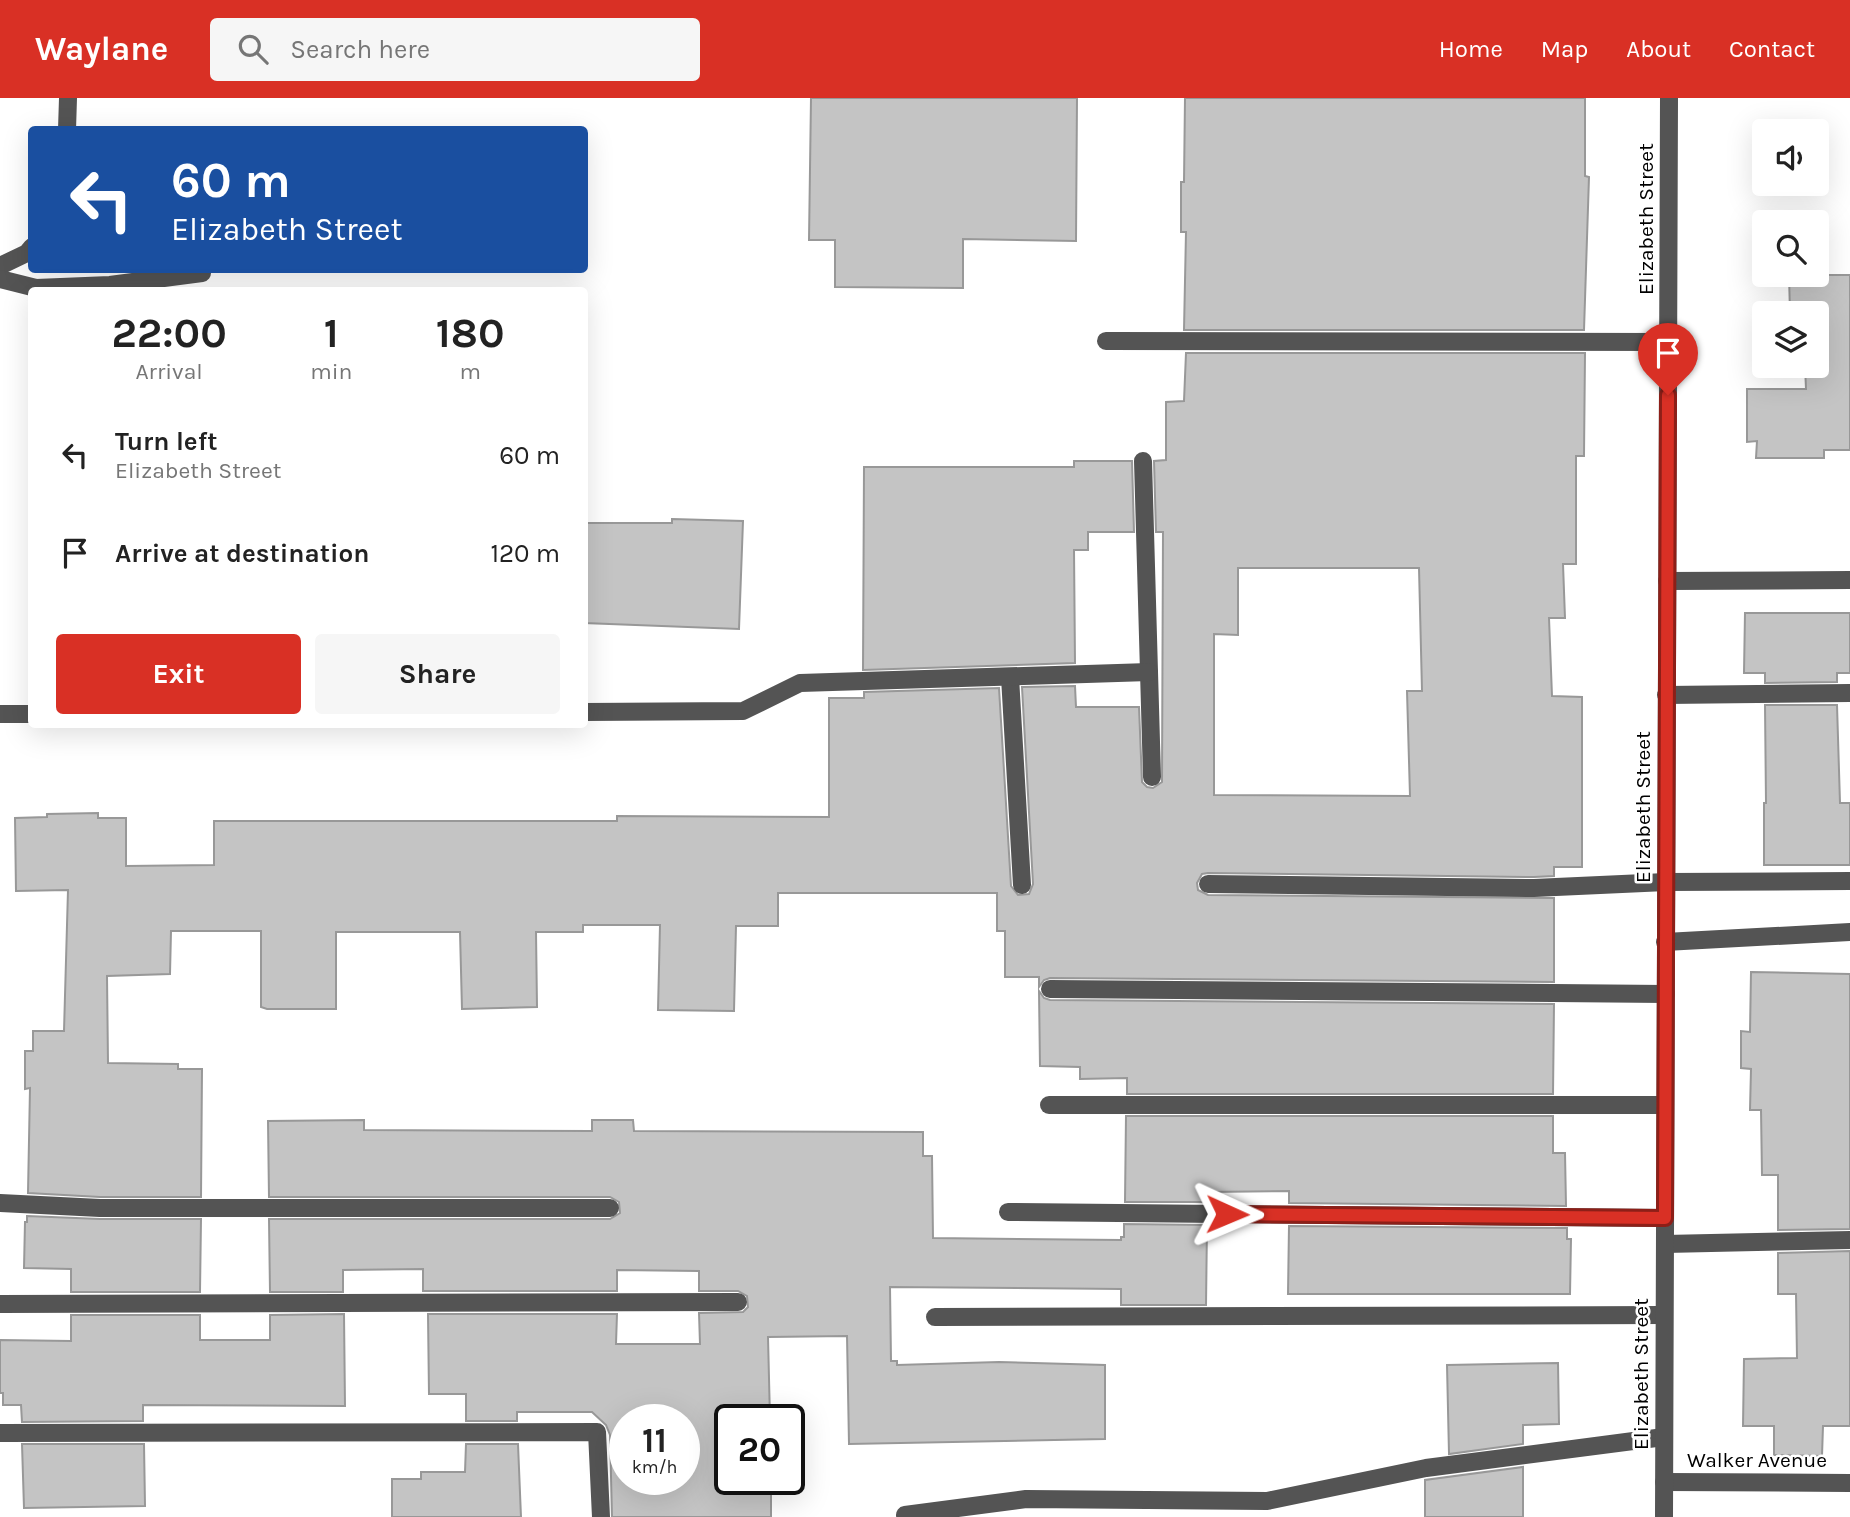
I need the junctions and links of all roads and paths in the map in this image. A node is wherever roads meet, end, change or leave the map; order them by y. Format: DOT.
graph roads {
  1 [pos="68,98"];
  2 [pos="1669,98"];
  3 [pos="67,126"];
  4 [pos="28,252"];
  5 [pos="0,266"];
  6 [pos="195,273"];
  7 [pos="0,279"];
  8 [pos="32,287"];
  9 [pos="61,287"];
  10 [pos="1106,341"];
  11 [pos="1668,342"];
  12 [pos="1143,461"];
  13 [pos="1850,580"];
  14 [pos="1667,581"];
  15 [pos="1149,673"];
  16 [pos="1010,677"];
  17 [pos="1850,693"];
  18 [pos="1666,695"];
  19 [pos="588,712"];
  20 [pos="0,714"];
  21 [pos="28,714"];
  22 [pos="1152,777"];
  23 [pos="1850,881"];
  24 [pos="1666,882"];
  25 [pos="1208,884"];
  26 [pos="1022,885"];
  27 [pos="1850,932"];
  28 [pos="1665,942"];
  29 [pos="1050,989"];
  30 [pos="1666,994"];
  31 [pos="1049,1105"];
  32 [pos="1665,1105"];
  33 [pos="0,1203"];
  34 [pos="610,1208"];
  35 [pos="1008,1212"];
  36 [pos="1665,1218"];
  37 [pos="1850,1240"];
  38 [pos="1665,1244"];
  39 [pos="738,1302"];
  40 [pos="0,1304"];
  41 [pos="1664,1315"];
  42 [pos="935,1317"];
  43 [pos="0,1433"];
  44 [pos="1664,1437"];
  45 [pos="1664,1482"];
  46 [pos="1850,1483"];
  47 [pos="905,1515"];
  48 [pos="601,1517"];
  49 [pos="1664,1517"];
  1 -- 3 [label="street"];
  2 -- 11 [label="street, Elizabeth Street"];
  4 -- 5 [label="street"];
  6 -- 9 [label="street"];
  7 -- 8 [label="street"];
  10 -- 11 [label="street"];
  11 -- 14 [label="street, Elizabeth Street"];
  12 -- 15 [label="street"];
  13 -- 14 [label="street"];
  14 -- 18 [label="street, Elizabeth Street"];
  15 -- 16 [label="street"];
  15 -- 22 [label="street"];
  16 -- 19 [label="street"];
  16 -- 26 [label="street"];
  17 -- 18 [label="street"];
  18 -- 24 [label="street, Elizabeth Street"];
  20 -- 21 [label="street"];
  23 -- 24 [label="street"];
  24 -- 25 [label="street"];
  24 -- 28 [label="street, Elizabeth Street"];
  27 -- 28 [label="street"];
  28 -- 30 [label="street, Elizabeth Street"];
  29 -- 30 [label="street"];
  30 -- 32 [label="street, Elizabeth Street"];
  31 -- 32 [label="street"];
  32 -- 36 [label="street, Elizabeth Street"];
  33 -- 34 [label="street"];
  35 -- 36 [label="street"];
  36 -- 38 [label="street, Elizabeth Street"];
  37 -- 38 [label="street"];
  38 -- 41 [label="street, Elizabeth Street"];
  39 -- 40 [label="street"];
  41 -- 42 [label="street"];
  41 -- 44 [label="street, Elizabeth Street"];
  43 -- 48 [label="street"];
  44 -- 45 [label="street, Elizabeth Street"];
  44 -- 47 [label="street"];
  45 -- 46 [label="street, Walker Avenue"];
  45 -- 49 [label="street, Elizabeth Street"];
}
